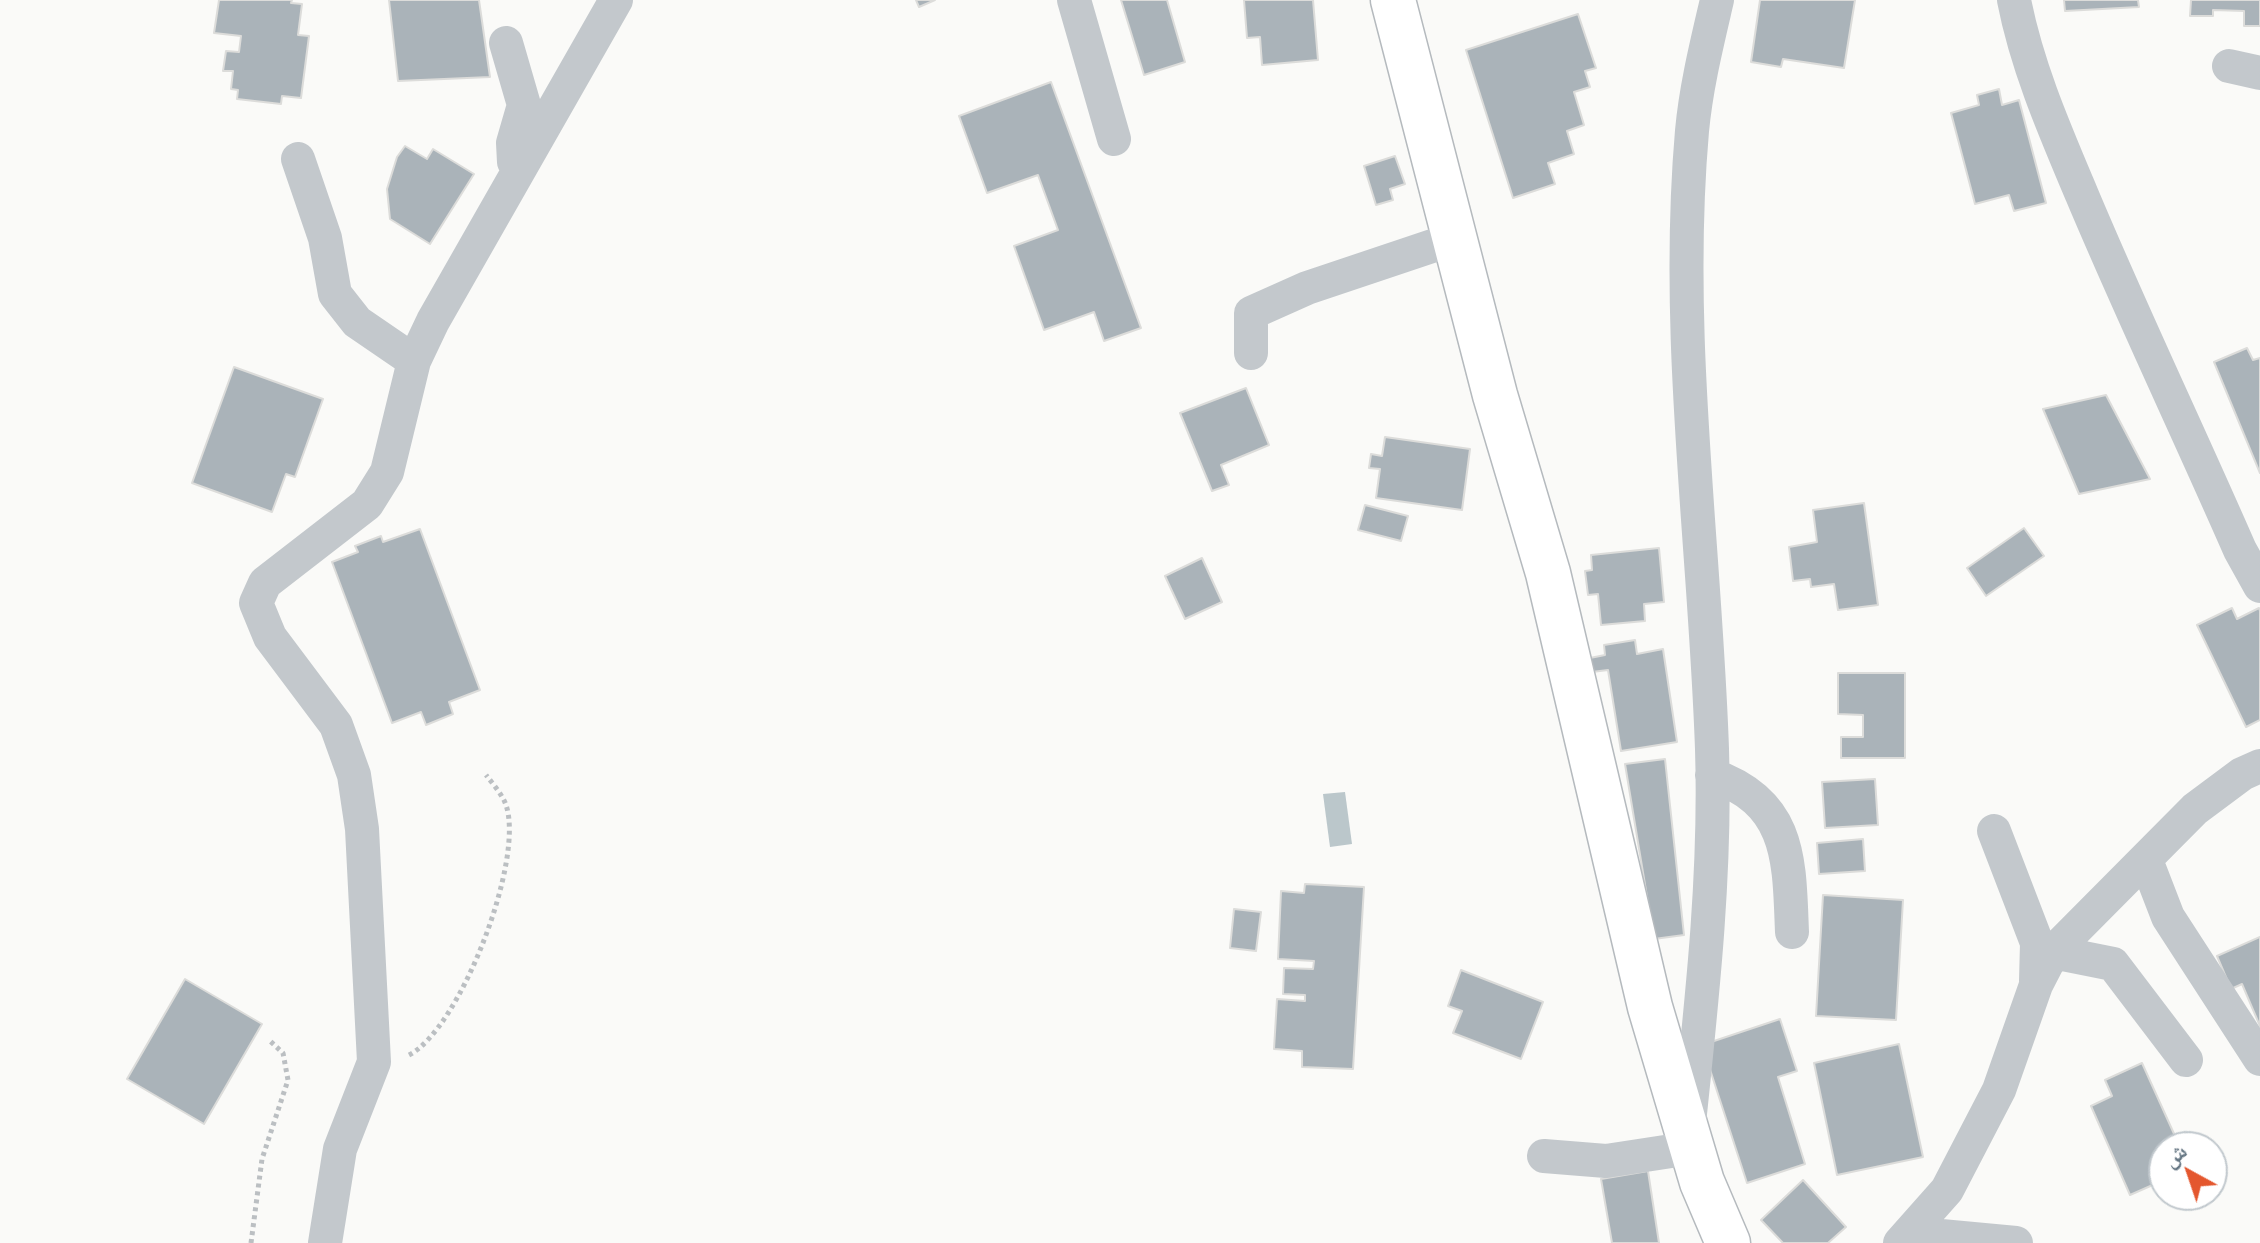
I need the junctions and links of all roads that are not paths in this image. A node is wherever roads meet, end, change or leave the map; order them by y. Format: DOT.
graph roads {
  1 [pos="616,0"];
  2 [pos="1074,0"];
  3 [pos="1393,0"];
  4 [pos="1717,0"];
  5 [pos="2014,0"];
  6 [pos="506,43"];
  7 [pos="1114,139"];
  8 [pos="298,159"];
  9 [pos="515,175"];
  10 [pos="1456,238"];
  11 [pos="1251,353"];
  12 [pos="414,361"];
  13 [pos="2260,586"];
  14 [pos="2260,766"];
  15 [pos="1712,775"];
  16 [pos="1994,831"];
  17 [pos="2146,860"];
  18 [pos="1792,932"];
  19 [pos="2053,952"];
  20 [pos="2036,985"];
  21 [pos="2260,1059"];
  22 [pos="2186,1060"];
  23 [pos="1689,1142"];
  24 [pos="1544,1156"];
  25 [pos="1905,1238"];
  26 [pos="325,1243"];
  27 [pos="1728,1243"];
  28 [pos="2016,1243"];
  1 -- 9 [label="street"];
  2 -- 7 [label="street"];
  3 -- 10 [label="main road"];
  4 -- 15 [label="street"];
  5 -- 13 [label="street"];
  6 -- 9 [label="street"];
  8 -- 12 [label="street"];
  9 -- 12 [label="street"];
  10 -- 11 [label="street"];
  10 -- 23 [label="main road"];
  12 -- 26 [label="street"];
  14 -- 17 [label="street"];
  15 -- 18 [label="street"];
  15 -- 23 [label="street"];
  16 -- 20 [label="street"];
  17 -- 19 [label="street"];
  17 -- 21 [label="street"];
  19 -- 20 [label="street"];
  19 -- 22 [label="street"];
  20 -- 25 [label="street"];
  23 -- 24 [label="street"];
  23 -- 27 [label="main road"];
  25 -- 28 [label="street"];
}
